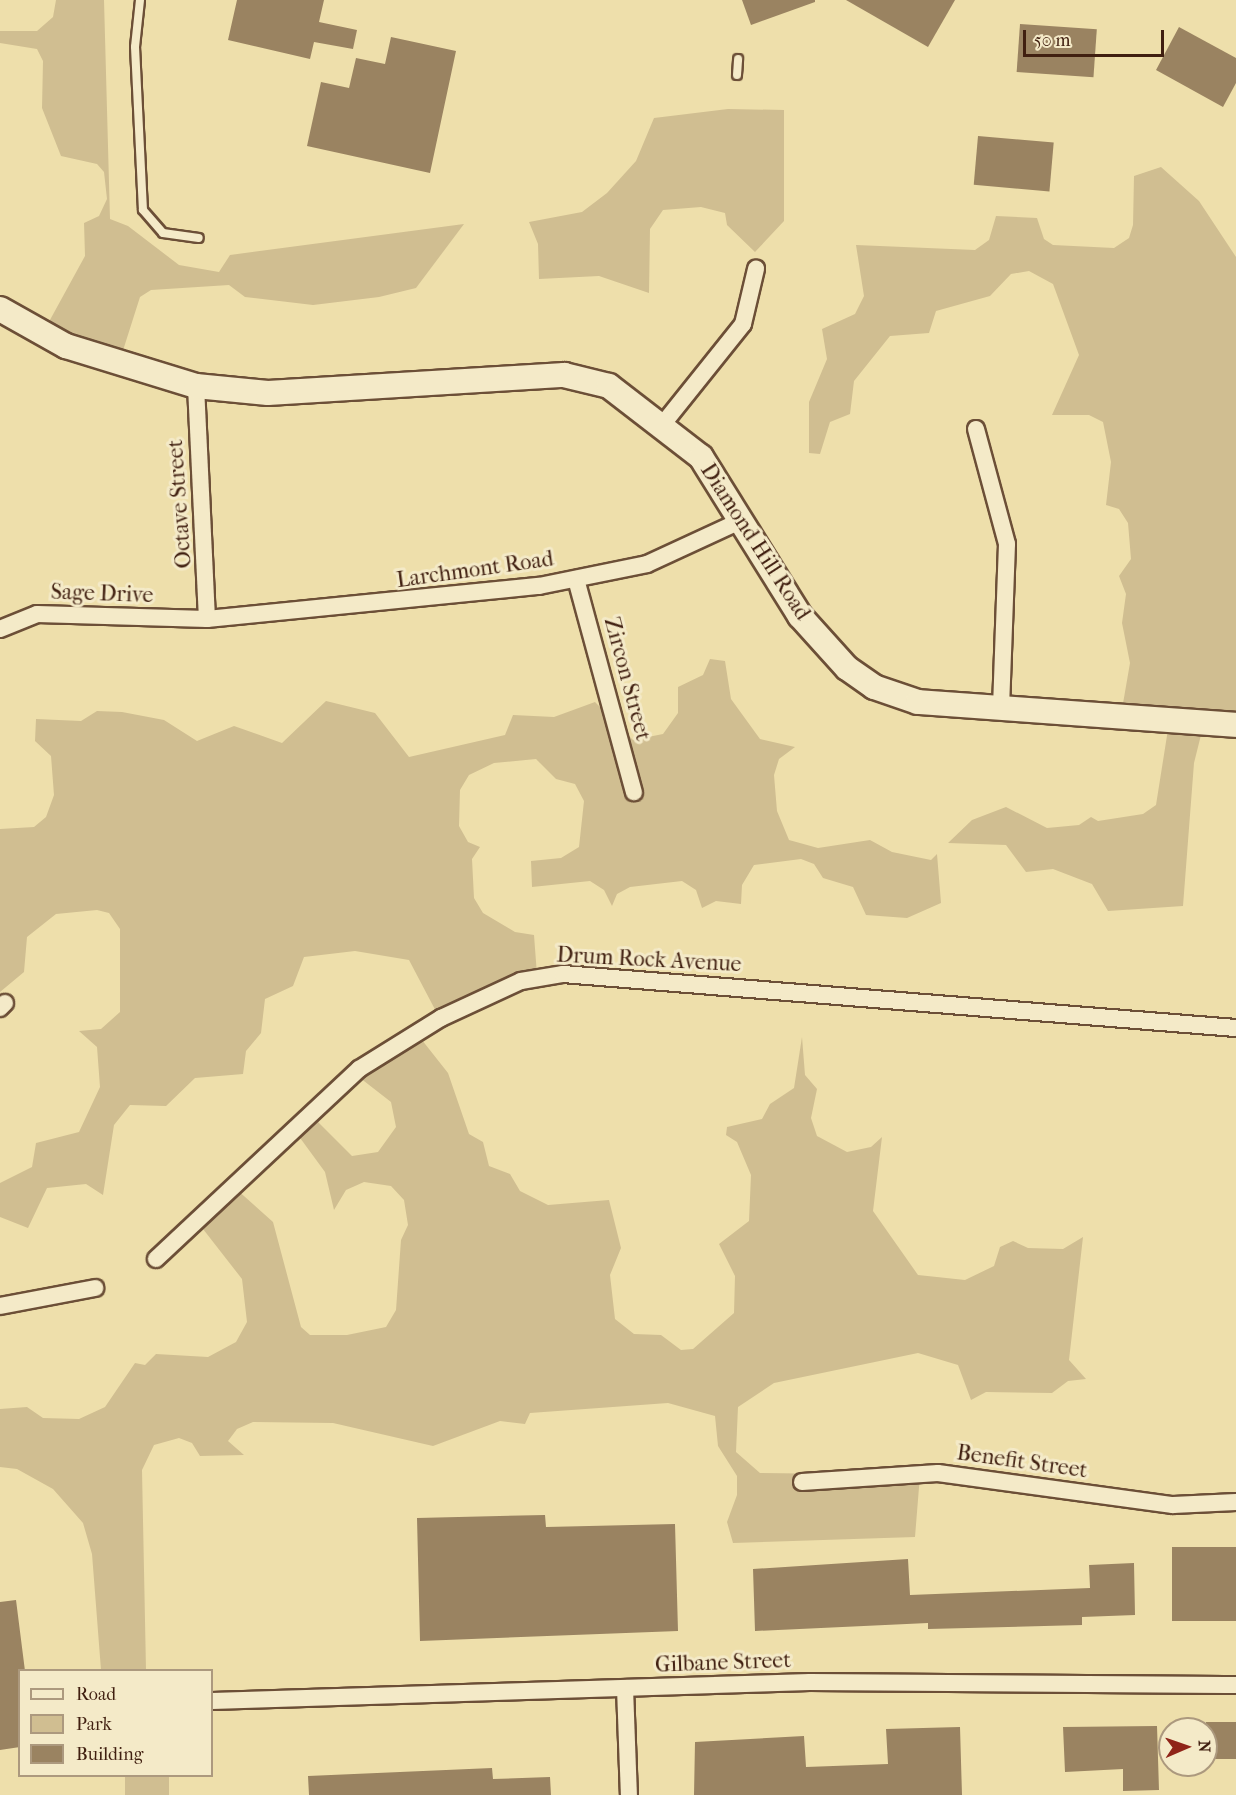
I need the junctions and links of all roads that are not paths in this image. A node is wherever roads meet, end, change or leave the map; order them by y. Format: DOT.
graph roads {
  1 [pos="140,0"];
  2 [pos="738,59"];
  3 [pos="737,75"];
  4 [pos="199,238"];
  5 [pos="756,269"];
  6 [pos="0,309"];
  7 [pos="196,386"];
  8 [pos="663,424"];
  9 [pos="976,429"];
  10 [pos="740,521"];
  11 [pos="576,579"];
  12 [pos="207,619"];
  13 [pos="0,629"];
  14 [pos="1001,708"];
  15 [pos="1236,725"];
  16 [pos="634,792"];
  17 [pos="1236,1028"];
  18 [pos="156,1259"];
  19 [pos="95,1288"];
  20 [pos="0,1306"];
  21 [pos="802,1482"];
  22 [pos="1236,1502"];
  23 [pos="1236,1685"];
  24 [pos="625,1688"];
  25 [pos="213,1701"];
  26 [pos="629,1795"];
  1 -- 4 [label="lane"];
  2 -- 3 [label="lane"];
  5 -- 8 [label="street"];
  6 -- 7 [label="street, Diamond Hill Road"];
  7 -- 8 [label="street, Diamond Hill Road"];
  7 -- 12 [label="street, Octave Street"];
  8 -- 10 [label="street, Diamond Hill Road"];
  9 -- 14 [label="street"];
  10 -- 11 [label="street, Larchmont Road"];
  10 -- 14 [label="street, Diamond Hill Road"];
  11 -- 12 [label="street, Larchmont Road"];
  11 -- 16 [label="street, Zircon Street"];
  12 -- 13 [label="street, Sage Drive"];
  14 -- 15 [label="street, Diamond Hill Road"];
  17 -- 18 [label="street, Drum Rock Avenue"];
  19 -- 20 [label="street"];
  21 -- 22 [label="street, Benefit Street"];
  23 -- 24 [label="street, Gilbane Street"];
  24 -- 25 [label="street, Gilbane Street"];
  24 -- 26 [label="street"];
}
